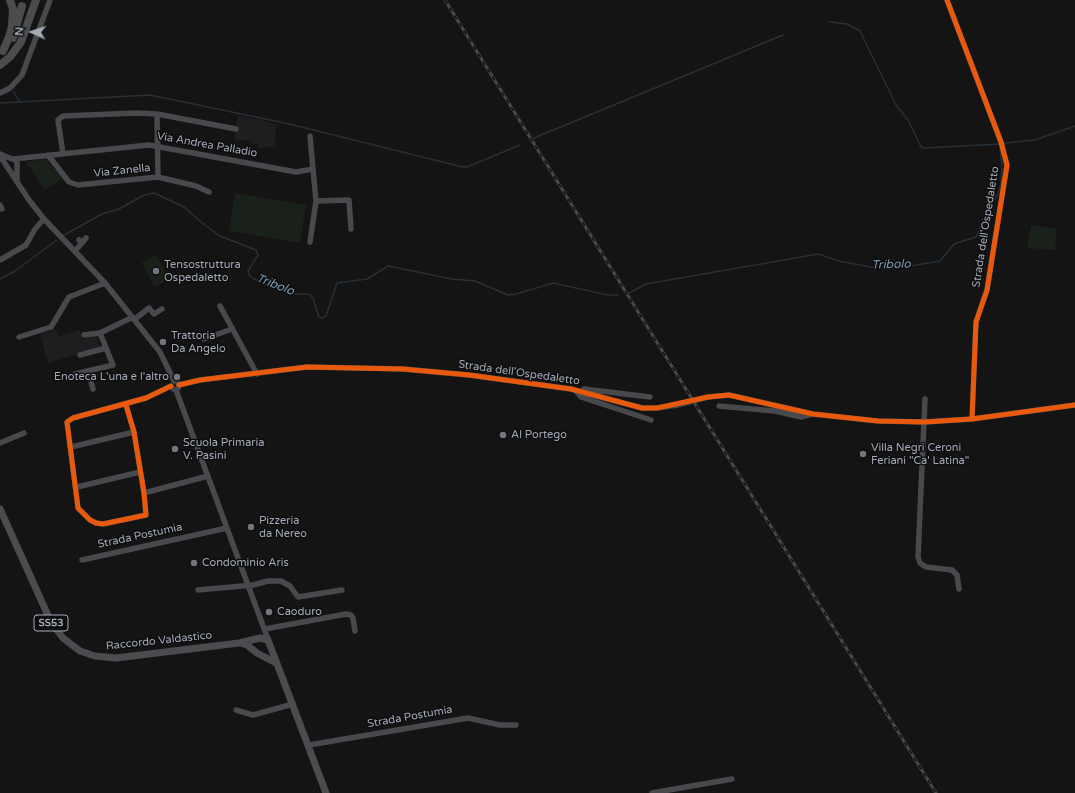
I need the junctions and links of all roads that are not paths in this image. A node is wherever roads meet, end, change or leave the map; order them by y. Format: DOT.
graph roads {
  1 [pos="10,0"];
  2 [pos="36,0"];
  3 [pos="50,0"];
  4 [pos="947,0"];
  5 [pos="22,3"];
  6 [pos="1,51"];
  7 [pos="15,51"];
  8 [pos="0,65"];
  9 [pos="0,93"];
  10 [pos="157,114"];
  11 [pos="236,130"];
  12 [pos="310,136"];
  13 [pos="158,146"];
  14 [pos="63,154"];
  15 [pos="0,155"];
  16 [pos="48,155"];
  17 [pos="25,158"];
  18 [pos="12,159"];
  19 [pos="17,166"];
  20 [pos="8,167"];
  21 [pos="313,169"];
  22 [pos="158,177"];
  23 [pos="17,182"];
  24 [pos="209,192"];
  25 [pos="316,201"];
  26 [pos="44,219"];
  27 [pos="351,229"];
  28 [pos="86,238"];
  29 [pos="310,242"];
  30 [pos="75,251"];
  31 [pos="0,260"];
  32 [pos="105,283"];
  33 [pos="220,306"];
  34 [pos="162,309"];
  35 [pos="134,318"];
  36 [pos="232,329"];
  37 [pos="100,333"];
  38 [pos="84,335"];
  39 [pos="19,337"];
  40 [pos="204,339"];
  41 [pos="106,348"];
  42 [pos="80,355"];
  43 [pos="88,371"];
  44 [pos="75,374"];
  45 [pos="258,374"];
  46 [pos="175,386"];
  47 [pos="93,389"];
  48 [pos="577,390"];
  49 [pos="650,397"];
  50 [pos="925,399"];
  51 [pos="126,404"];
  52 [pos="1075,405"];
  53 [pos="719,406"];
  54 [pos="813,414"];
  55 [pos="972,418"];
  56 [pos="651,420"];
  57 [pos="925,422"];
  58 [pos="134,432"];
  59 [pos="24,433"];
  60 [pos="0,443"];
  61 [pos="71,447"];
  62 [pos="140,472"];
  63 [pos="208,476"];
  64 [pos="77,487"];
  65 [pos="144,493"];
  66 [pos="0,509"];
  67 [pos="227,528"];
  68 [pos="82,560"];
  69 [pos="249,585"];
  70 [pos="959,589"];
  71 [pos="198,590"];
  72 [pos="342,590"];
  73 [pos="264,628"];
  74 [pos="355,631"];
  75 [pos="258,639"];
  76 [pos="239,643"];
  77 [pos="270,644"];
  78 [pos="254,650"];
  79 [pos="261,655"];
  80 [pos="278,664"];
  81 [pos="293,704"];
  82 [pos="236,710"];
  83 [pos="516,725"];
  84 [pos="309,745"];
  85 [pos="732,779"];
  86 [pos="326,793"];
  87 [pos="652,793"];
  1 -- 6 [label="highway"];
  2 -- 7 [label="highway"];
  3 -- 9 [label="street"];
  4 -- 55 [label="street, Strada dell'Ospedaletto"];
  5 -- 6 [label="highway"];
  5 -- 7 [label="highway"];
  7 -- 8 [label="highway"];
  10 -- 11 [label="street"];
  10 -- 13 [label="street"];
  10 -- 14 [label="street"];
  12 -- 21 [label="street"];
  13 -- 14 [label="street, Via Andrea Palladio"];
  13 -- 21 [label="street, Via Andrea Palladio"];
  13 -- 22 [label="street"];
  14 -- 16 [label="street, Via Andrea Palladio"];
  15 -- 18 [label="street"];
  15 -- 20 [label="street"];
  16 -- 17 [label="street, Via Andrea Palladio"];
  16 -- 22 [label="street, Via Zanella"];
  17 -- 18 [label="street, Via Andrea Palladio"];
  17 -- 19 [label="street"];
  18 -- 19 [label="street"];
  18 -- 20 [label="street"];
  19 -- 20 [label="street"];
  19 -- 23 [label="street"];
  20 -- 23 [label="street"];
  21 -- 25 [label="street"];
  22 -- 24 [label="street, Via Zanella"];
  23 -- 26 [label="street"];
  25 -- 27 [label="street"];
  25 -- 29 [label="street"];
  26 -- 30 [label="street"];
  26 -- 31 [label="street"];
  28 -- 30 [label="street"];
  30 -- 32 [label="street"];
  32 -- 35 [label="street"];
  32 -- 39 [label="street"];
  33 -- 36 [label="street"];
  34 -- 35 [label="street"];
  35 -- 37 [label="street"];
  35 -- 46 [label="street"];
  36 -- 40 [label="street"];
  36 -- 45 [label="street"];
  37 -- 38 [label="street"];
  37 -- 41 [label="street"];
  41 -- 42 [label="street"];
  41 -- 43 [label="street"];
  43 -- 44 [label="street"];
  43 -- 47 [label="street"];
  45 -- 46 [label="street, Strada dell'Ospedaletto"];
  45 -- 48 [label="street, Strada dell'Ospedaletto"];
  46 -- 51 [label="street, Strada dell'Ospedaletto"];
  46 -- 63 [label="street"];
  48 -- 49 [label="street, Strada dell'Ospedaletto"];
  48 -- 54 [label="street, Strada dell'Ospedaletto, bridge"];
  48 -- 56 [label="street, Strada dell'Ospedaletto"];
  50 -- 57 [label="street"];
  51 -- 58 [label="street"];
  51 -- 61 [label="street, Strada dell'Ospedaletto"];
  52 -- 55 [label="street, Strada dell'Ospedaletto"];
  53 -- 54 [label="street, Strada dell'Ospedaletto"];
  54 -- 57 [label="street, Strada dell'Ospedaletto"];
  55 -- 57 [label="street, Strada dell'Ospedaletto"];
  57 -- 70 [label="street"];
  58 -- 61 [label="street"];
  58 -- 62 [label="street"];
  59 -- 60 [label="street"];
  61 -- 64 [label="street"];
  62 -- 64 [label="street"];
  62 -- 65 [label="street"];
  63 -- 65 [label="street"];
  63 -- 67 [label="street"];
  64 -- 65 [label="street"];
  66 -- 76 [label="main road, Raccordo Valdastico / SS53"];
  67 -- 68 [label="street, Strada Postumia"];
  67 -- 69 [label="street"];
  69 -- 71 [label="street"];
  69 -- 72 [label="street"];
  69 -- 73 [label="street"];
  73 -- 74 [label="street"];
  73 -- 75 [label="street"];
  73 -- 77 [label="street"];
  75 -- 76 [label="main road, Raccordo Valdastico / SS53"];
  75 -- 77 [label="main road"];
  75 -- 78 [label="main road"];
  76 -- 78 [label="main road"];
  77 -- 79 [label="main road"];
  77 -- 80 [label="main road"];
  78 -- 79 [label="main road"];
  79 -- 80 [label="main road"];
  80 -- 81 [label="main road"];
  81 -- 82 [label="street"];
  81 -- 84 [label="main road"];
  83 -- 84 [label="street, Strada Postumia"];
  84 -- 86 [label="main road"];
  85 -- 87 [label="street"];
}
